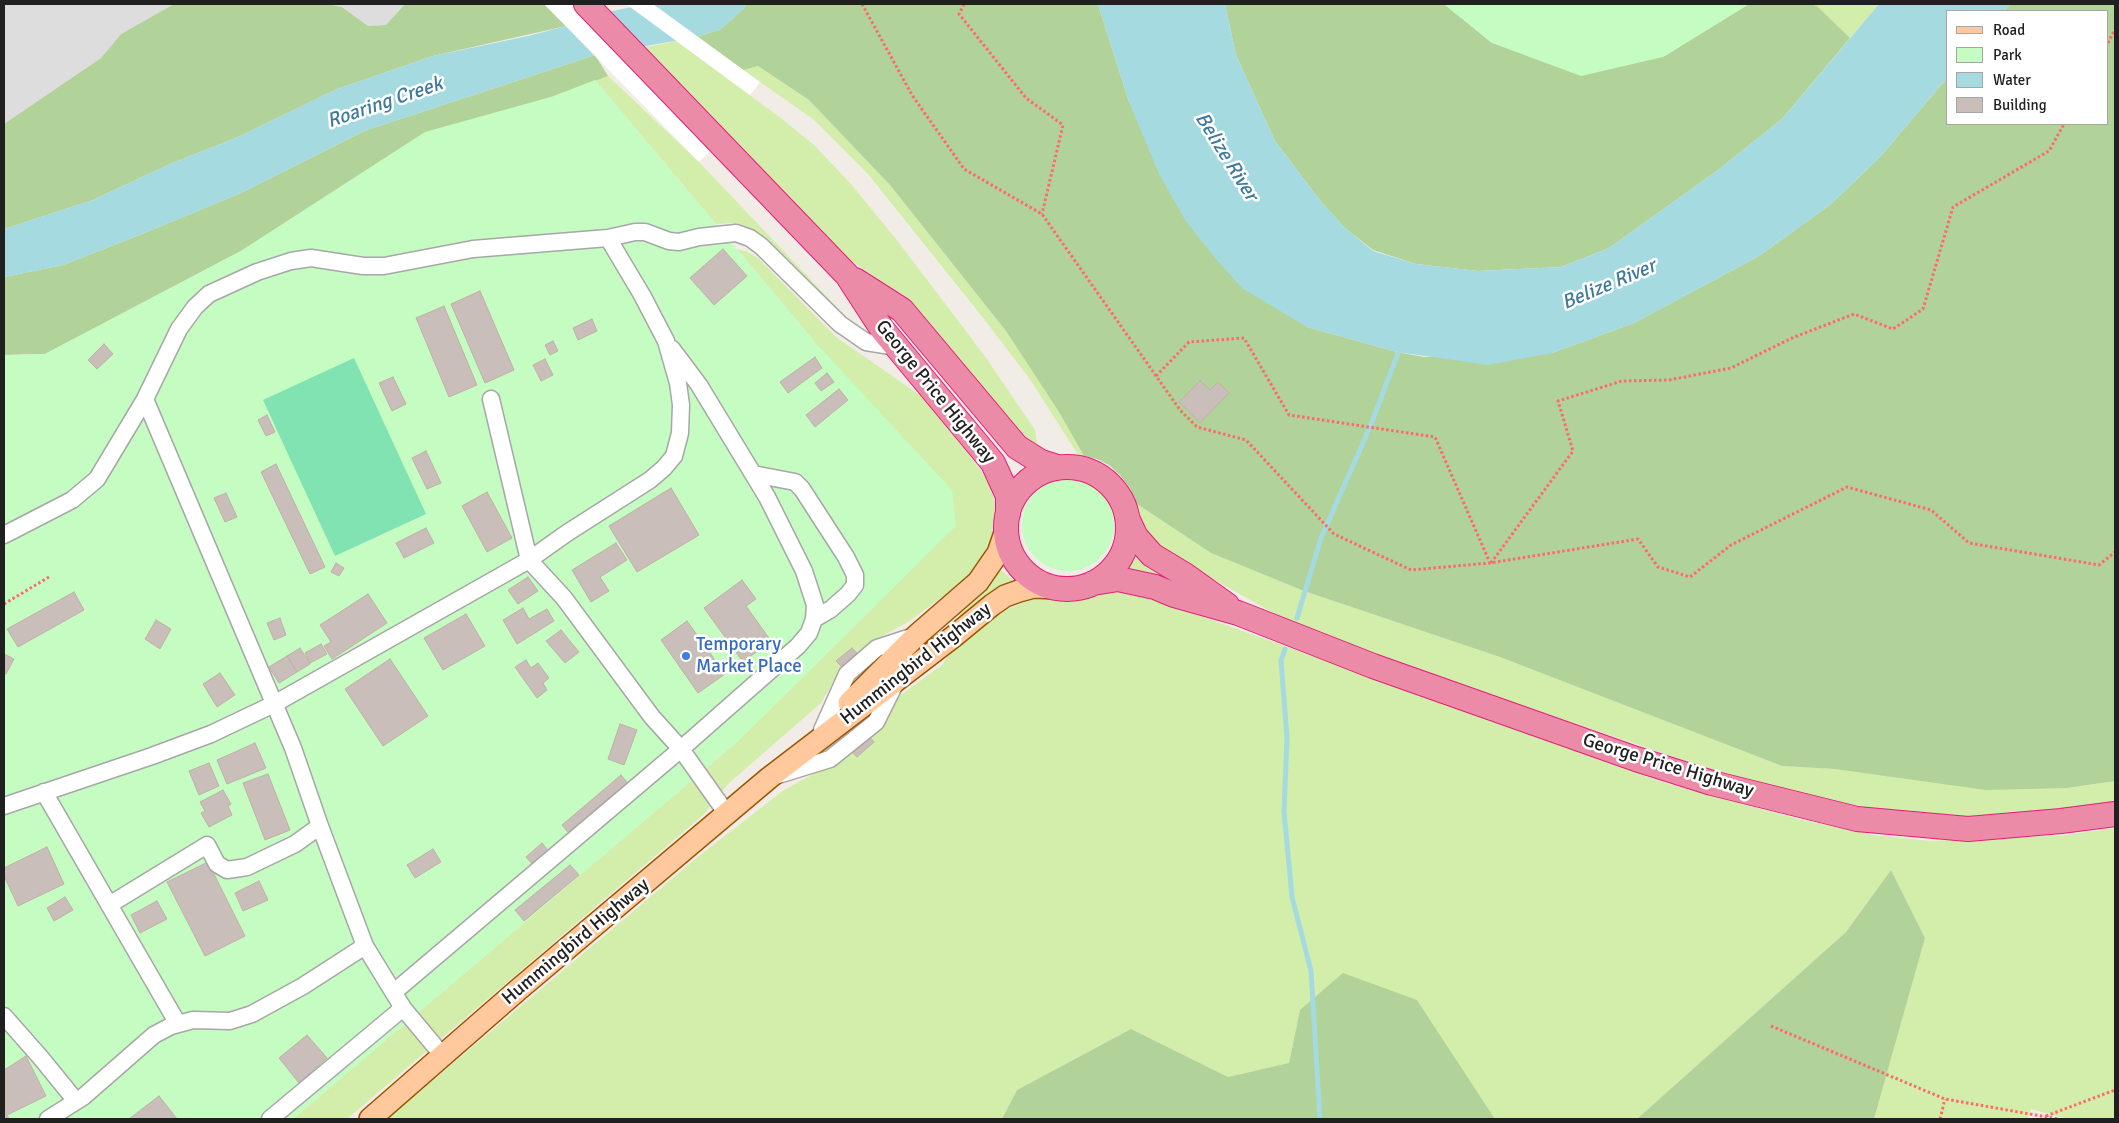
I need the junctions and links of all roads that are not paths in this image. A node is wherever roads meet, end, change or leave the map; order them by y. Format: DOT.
graph roads {
  1 [pos="586,4"];
  2 [pos="608,238"];
  3 [pos="847,275"];
  4 [pos="666,341"];
  5 [pos="898,347"];
  6 [pos="145,399"];
  7 [pos="491,399"];
  8 [pos="1057,467"];
  9 [pos="753,474"];
  10 [pos="1128,520"];
  11 [pos="1007,522"];
  12 [pos="4,535"];
  13 [pos="530,560"];
  14 [pos="1093,583"];
  15 [pos="1058,588"];
  16 [pos="1238,613"];
  17 [pos="814,619"];
  18 [pos="274,704"];
  19 [pos="681,749"];
  20 [pos="777,772"];
  21 [pos="44,792"];
  22 [pos="4,806"];
  23 [pos="727,814"];
  24 [pos="2115,814"];
  25 [pos="320,826"];
  26 [pos="110,905"];
  27 [pos="365,946"];
  28 [pos="394,992"];
  29 [pos="404,1008"];
  30 [pos="4,1016"];
  31 [pos="178,1024"];
  32 [pos="443,1056"];
  33 [pos="76,1101"];
  34 [pos="48,1119"];
  35 [pos="270,1119"];
  36 [pos="370,1119"];
  1 -- 3 [label="highway, George Price Highway"];
  2 -- 4 [label="street"];
  2 -- 5 [label="street"];
  2 -- 6 [label="street"];
  3 -- 5 [label="highway, George Price Highway"];
  3 -- 8 [label="highway, George Price Highway"];
  4 -- 9 [label="street"];
  4 -- 13 [label="street"];
  5 -- 11 [label="highway, George Price Highway"];
  6 -- 12 [label="street"];
  6 -- 18 [label="street"];
  7 -- 13 [label="street"];
  8 -- 10 [label="highway"];
  8 -- 11 [label="highway"];
  9 -- 17 [label="street"];
  9 -- 17 [label="street"];
  10 -- 14 [label="highway"];
  10 -- 16 [label="highway, George Price Highway"];
  11 -- 15 [label="highway"];
  11 -- 20 [label="main road, Hummingbird Highway"];
  13 -- 18 [label="street"];
  13 -- 19 [label="street"];
  14 -- 15 [label="highway"];
  14 -- 16 [label="highway, George Price Highway"];
  15 -- 20 [label="main road, Hummingbird Highway"];
  16 -- 24 [label="highway, George Price Highway"];
  17 -- 19 [label="street"];
  18 -- 21 [label="street"];
  18 -- 25 [label="street"];
  19 -- 23 [label="street"];
  19 -- 28 [label="street"];
  20 -- 23 [label="main road, Hummingbird Highway"];
  21 -- 22 [label="street"];
  21 -- 26 [label="street"];
  23 -- 32 [label="main road, Hummingbird Highway"];
  25 -- 26 [label="street"];
  25 -- 27 [label="street"];
  26 -- 31 [label="street"];
  27 -- 28 [label="street"];
  27 -- 31 [label="street"];
  28 -- 29 [label="street"];
  29 -- 32 [label="street"];
  29 -- 35 [label="street"];
  30 -- 33 [label="street"];
  31 -- 33 [label="street"];
  32 -- 36 [label="main road, Hummingbird Highway"];
  33 -- 34 [label="street"];
}
